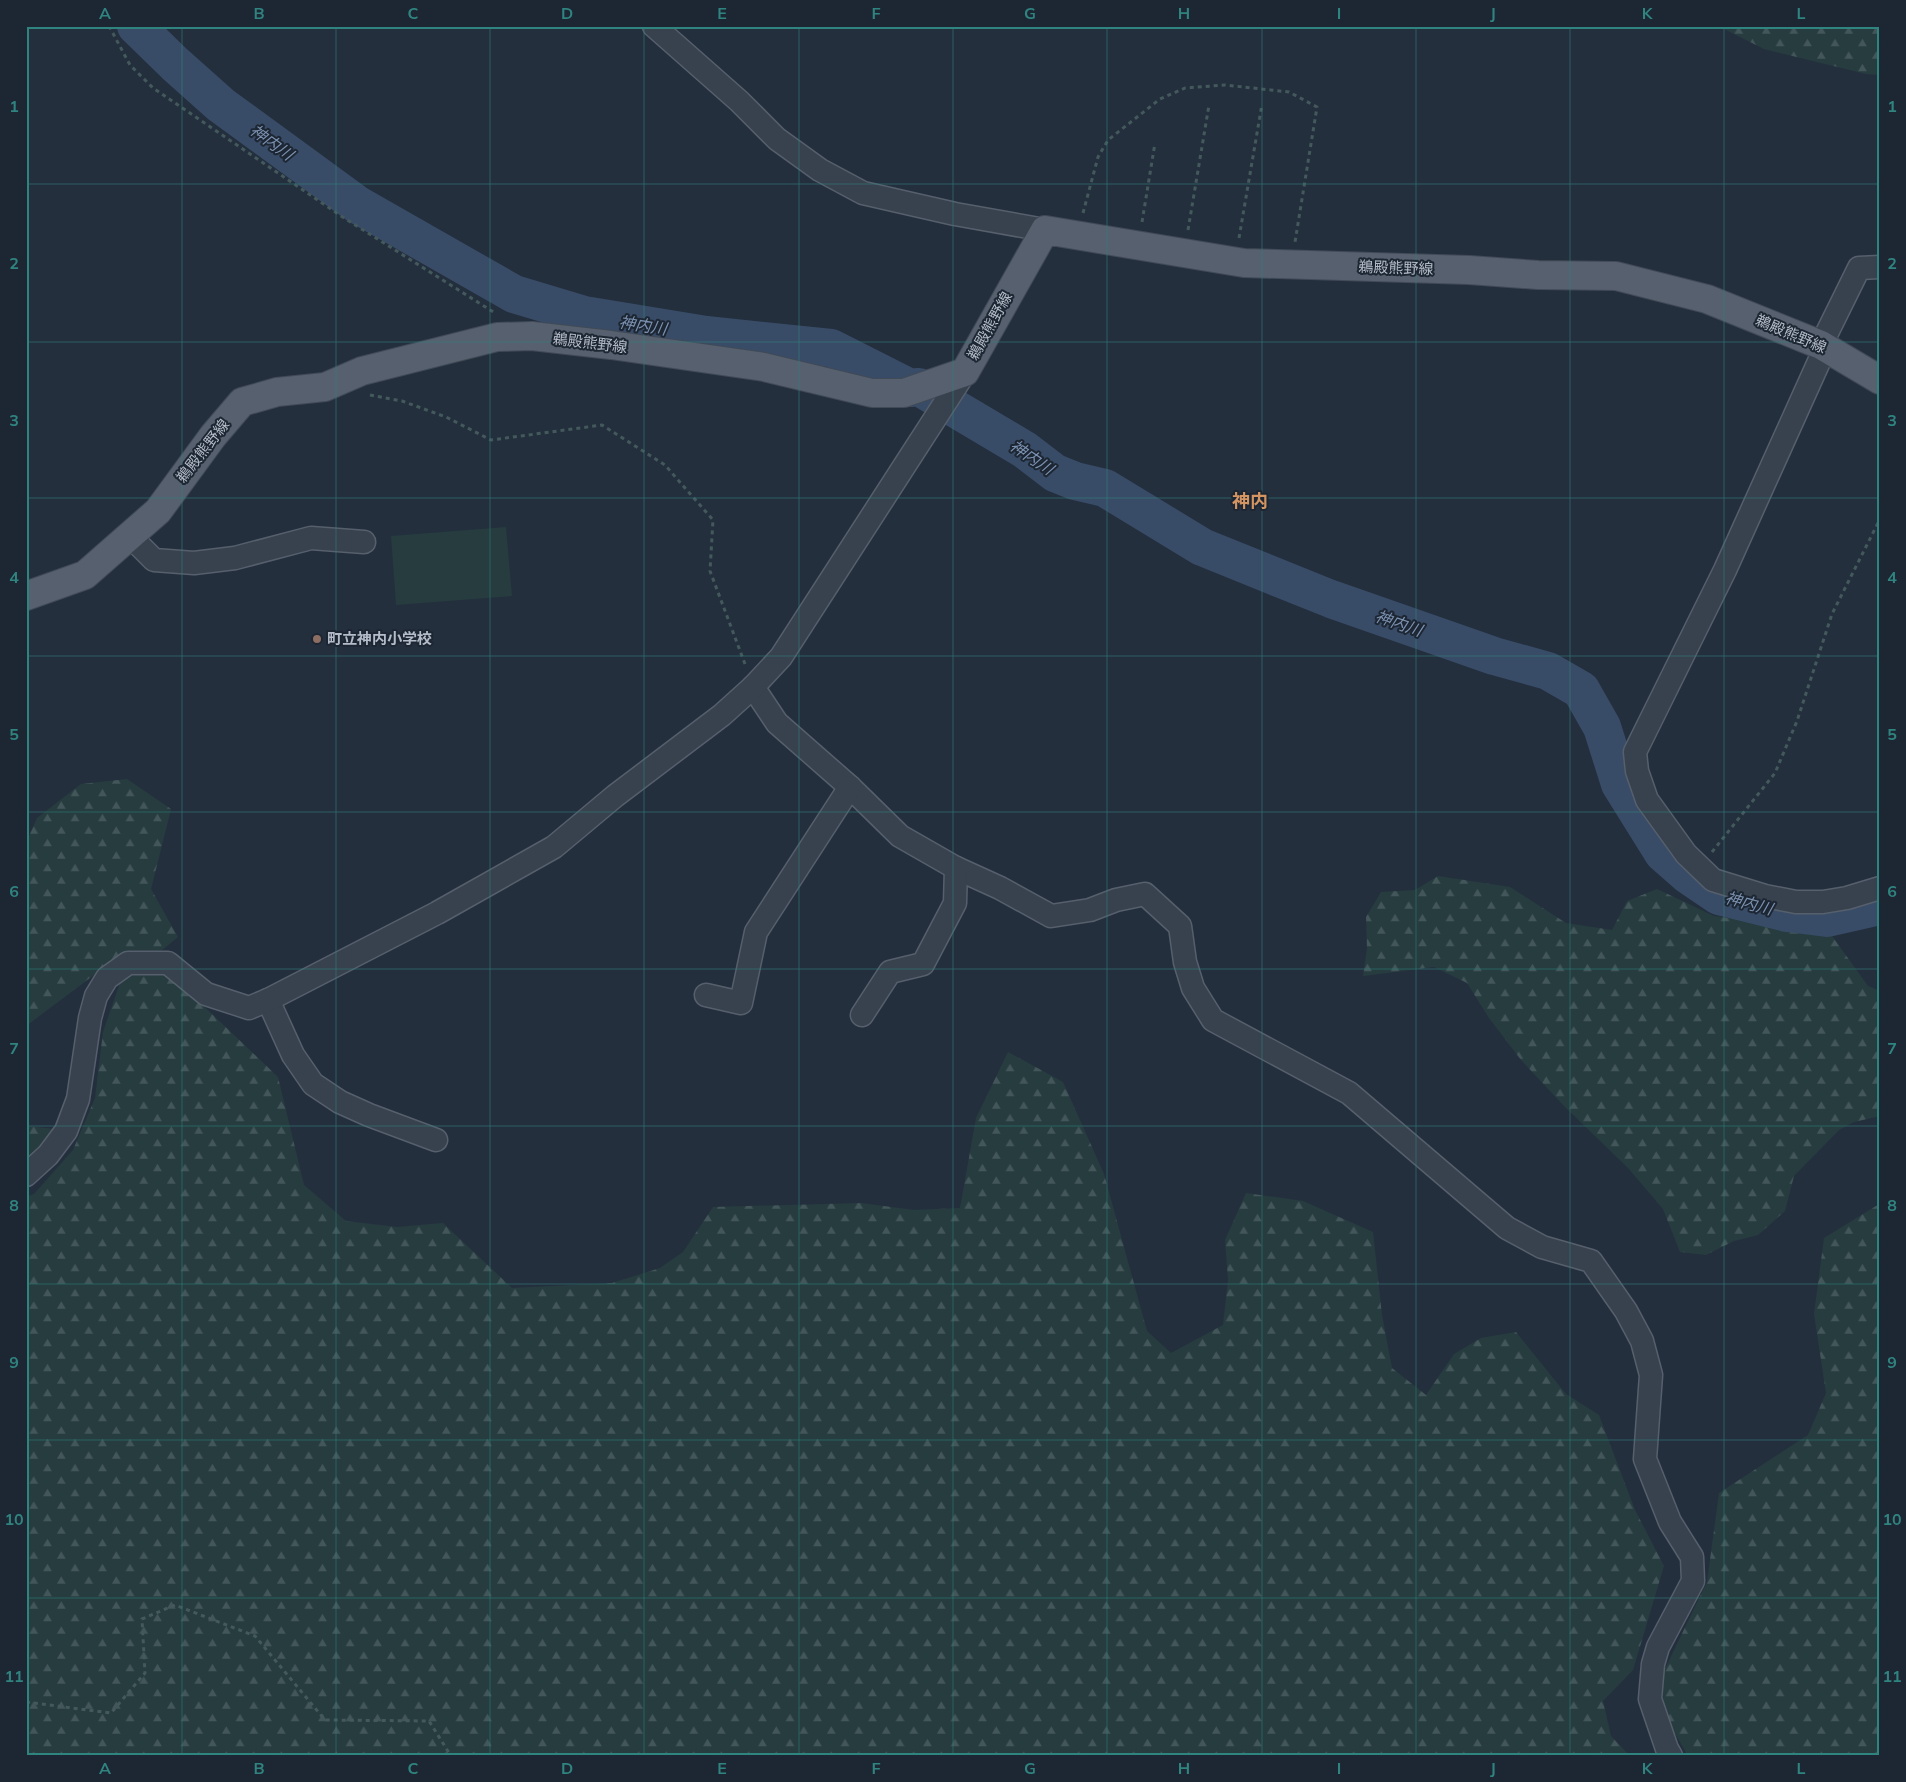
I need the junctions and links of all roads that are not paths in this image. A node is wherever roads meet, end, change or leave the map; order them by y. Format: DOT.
graph roads {
  1 [pos="654,26"];
  2 [pos="1045,230"];
  3 [pos="1880,267"];
  4 [pos="1821,345"];
  5 [pos="965,372"];
  6 [pos="1880,380"];
  7 [pos="130,536"];
  8 [pos="364,542"];
  9 [pos="26,596"];
  10 [pos="753,687"];
  11 [pos="850,787"];
  12 [pos="956,868"];
  13 [pos="1880,888"];
  14 [pos="706,995"];
  15 [pos="268,1000"];
  16 [pos="862,1015"];
  17 [pos="436,1140"];
  18 [pos="26,1175"];
  19 [pos="1671,1756"];
  1 -- 2 [label="street"];
  2 -- 4 [label="main road, 鵜殿熊野線"];
  2 -- 5 [label="main road, 鵜殿熊野線"];
  3 -- 4 [label="street"];
  4 -- 6 [label="main road, 鵜殿熊野線"];
  4 -- 13 [label="street"];
  5 -- 7 [label="main road, 鵜殿熊野線"];
  5 -- 10 [label="street"];
  7 -- 8 [label="street"];
  7 -- 9 [label="main road, 鵜殿熊野線"];
  10 -- 11 [label="street"];
  10 -- 15 [label="street"];
  11 -- 12 [label="street"];
  11 -- 14 [label="street"];
  12 -- 16 [label="street"];
  12 -- 19 [label="street"];
  15 -- 17 [label="street"];
  15 -- 18 [label="street"];
}
